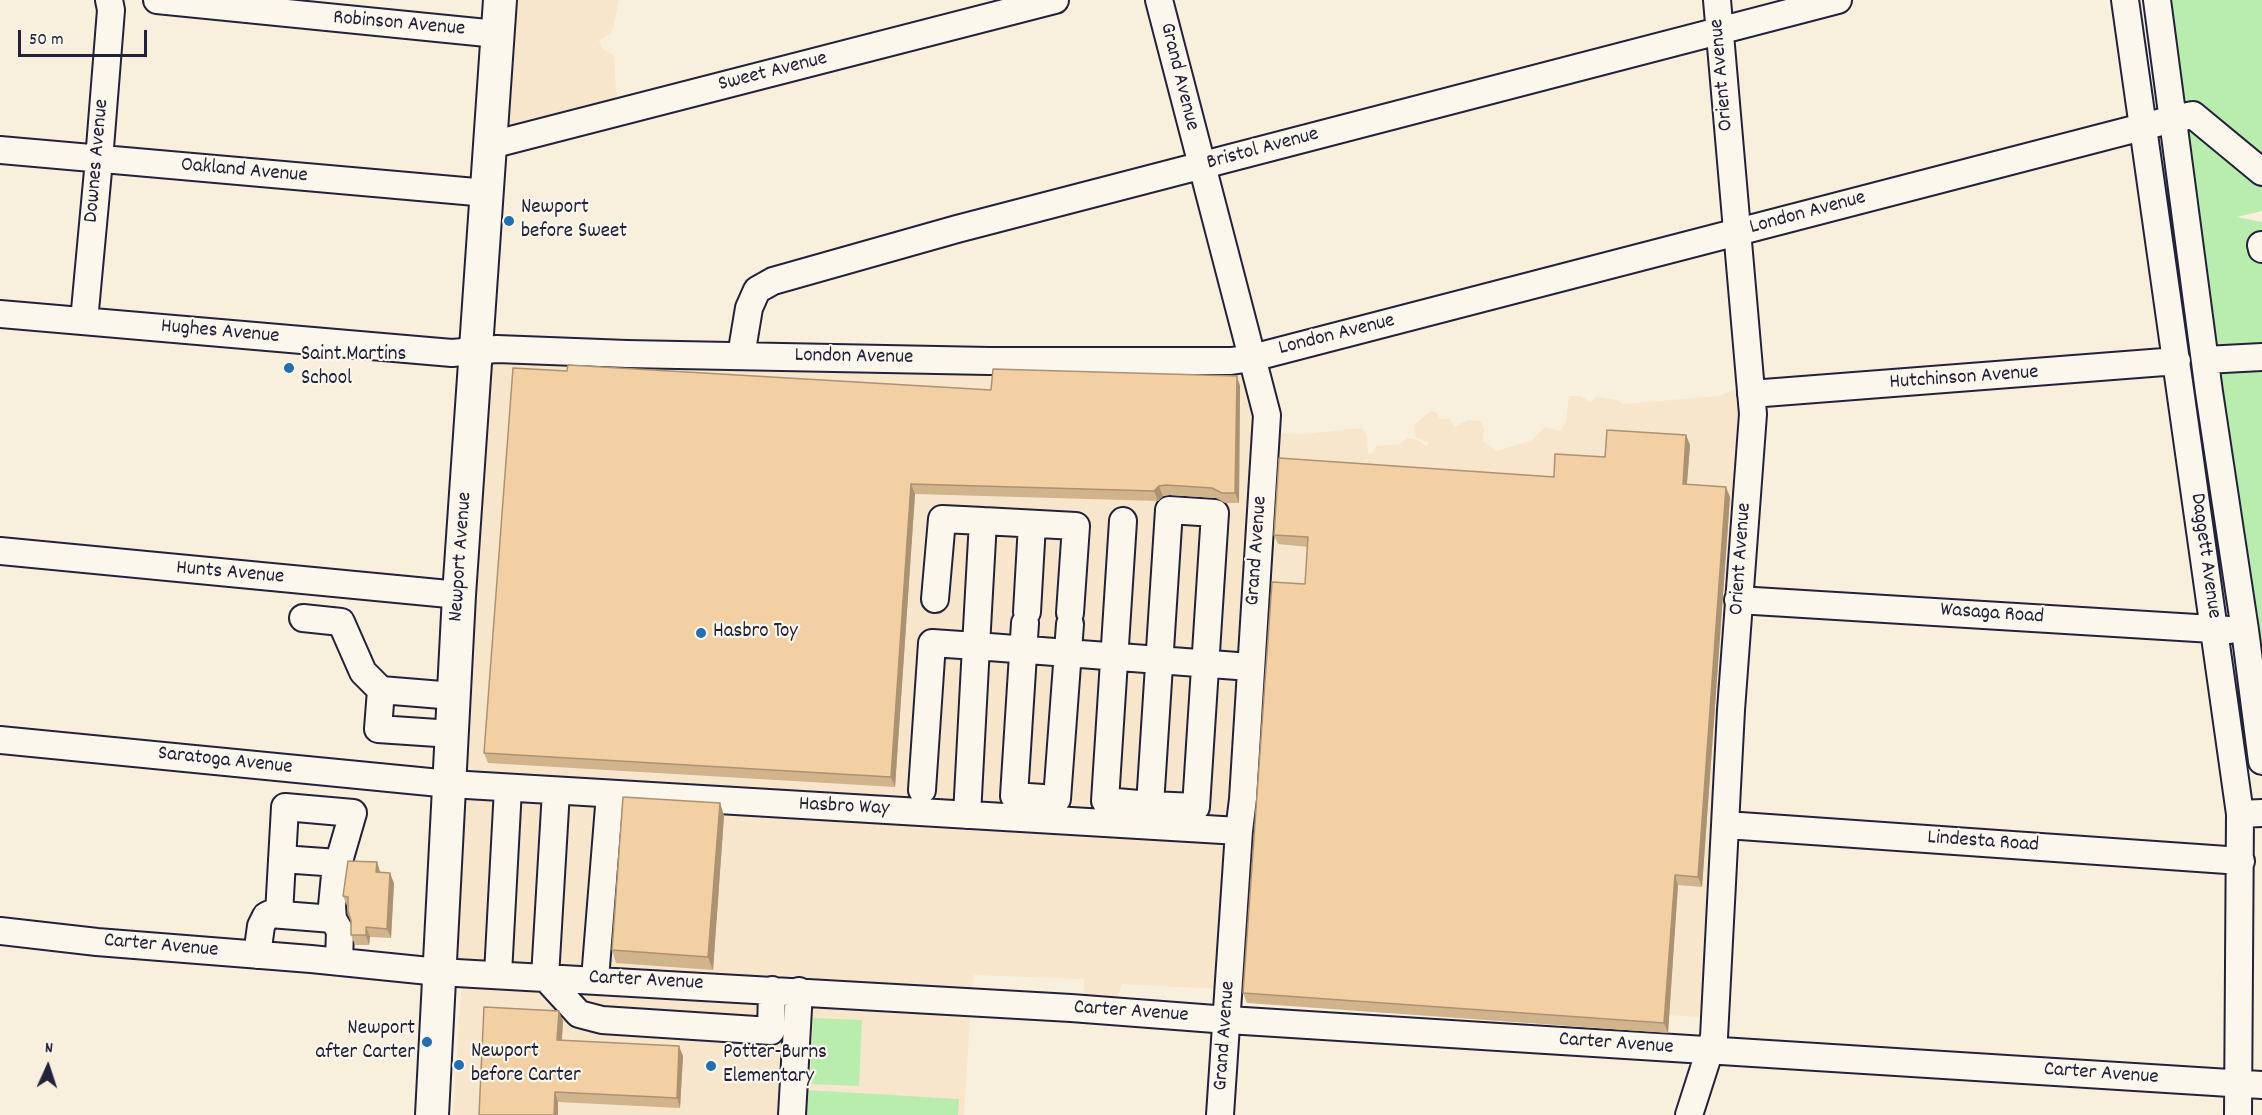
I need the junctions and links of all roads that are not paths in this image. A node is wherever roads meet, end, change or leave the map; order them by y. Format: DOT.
graph roads {
  1 [pos="109,0"];
  2 [pos="158,0"];
  3 [pos="500,0"];
  4 [pos="1054,0"];
  5 [pos="1159,0"];
  6 [pos="1717,0"];
  7 [pos="1838,0"];
  8 [pos="2125,0"];
  9 [pos="2157,0"];
  10 [pos="299,8"];
  11 [pos="1719,30"];
  12 [pos="497,34"];
  13 [pos="2173,118"];
  14 [pos="2142,127"];
  15 [pos="491,145"];
  16 [pos="0,150"];
  17 [pos="99,160"];
  18 [pos="1202,166"];
  19 [pos="2262,172"];
  20 [pos="487,193"];
  21 [pos="1737,232"];
  22 [pos="0,314"];
  23 [pos="84,321"];
  24 [pos="477,351"];
  25 [pos="741,356"];
  26 [pos="2262,357"];
  27 [pos="1252,358"];
  28 [pos="2205,360"];
  29 [pos="2177,361"];
  30 [pos="1751,394"];
  31 [pos="983,521"];
  32 [pos="1123,521"];
  33 [pos="1032,524"];
  34 [pos="0,551"];
  35 [pos="459,595"];
  36 [pos="935,600"];
  37 [pos="1738,600"];
  38 [pos="303,618"];
  39 [pos="2214,629"];
  40 [pos="2245,630"];
  41 [pos="976,646"];
  42 [pos="1024,649"];
  43 [pos="1069,652"];
  44 [pos="1114,655"];
  45 [pos="1160,659"];
  46 [pos="1204,663"];
  47 [pos="1250,667"];
  48 [pos="381,690"];
  49 [pos="454,696"];
  50 [pos="452,734"];
  51 [pos="0,740"];
  52 [pos="2262,761"];
  53 [pos="288,768"];
  54 [pos="376,777"];
  55 [pos="450,784"];
  56 [pos="508,788"];
  57 [pos="556,790"];
  58 [pos="922,790"];
  59 [pos="610,794"];
  60 [pos="1150,805"];
  61 [pos="285,807"];
  62 [pos="353,813"];
  63 [pos="2251,813"];
  64 [pos="967,815"];
  65 [pos="1726,825"];
  66 [pos="1239,831"];
  67 [pos="282,860"];
  68 [pos="2241,861"];
  69 [pos="338,863"];
  70 [pos="279,914"];
  71 [pos="333,919"];
  72 [pos="0,931"];
  73 [pos="257,955"];
  74 [pos="339,962"];
  75 [pos="439,972"];
  76 [pos="498,974"];
  77 [pos="545,977"];
  78 [pos="595,980"];
  79 [pos="772,990"];
  80 [pos="798,991"];
  81 [pos="1228,1020"];
  82 [pos="1710,1050"];
  83 [pos="2250,1084"];
  84 [pos="432,1115"];
  85 [pos="792,1115"];
  86 [pos="1220,1115"];
  87 [pos="1689,1115"];
  88 [pos="2238,1115"];
  1 -- 17 [label="street, Downes Avenue"];
  2 -- 10 [label="street, Robinson Avenue"];
  3 -- 12 [label="main road, Newport Avenue"];
  4 -- 15 [label="street, Sweet Avenue"];
  5 -- 18 [label="street, Grand Avenue"];
  6 -- 11 [label="street, Orient Avenue"];
  7 -- 11 [label="street, Bristol Avenue"];
  8 -- 14 [label="street, Daggett Avenue"];
  9 -- 13 [label="street, Daggett Avenue"];
  10 -- 12 [label="street, Robinson Avenue"];
  11 -- 18 [label="street, Bristol Avenue"];
  11 -- 21 [label="street, Orient Avenue"];
  12 -- 15 [label="main road, Newport Avenue"];
  13 -- 14 [label="street, London Avenue"];
  13 -- 19 [label="street"];
  13 -- 28 [label="street, Daggett Avenue"];
  14 -- 21 [label="street, London Avenue"];
  14 -- 29 [label="street, Daggett Avenue"];
  15 -- 20 [label="main road, Newport Avenue"];
  16 -- 17 [label="street, Oakland Avenue"];
  17 -- 20 [label="street, Oakland Avenue"];
  17 -- 23 [label="street, Downes Avenue"];
  18 -- 25 [label="street, Bristol Avenue"];
  18 -- 27 [label="street, Grand Avenue"];
  20 -- 24 [label="main road, Newport Avenue"];
  21 -- 27 [label="street, London Avenue"];
  21 -- 30 [label="street, Orient Avenue"];
  22 -- 23 [label="street, Hughes Avenue"];
  23 -- 24 [label="street, Hughes Avenue"];
  24 -- 25 [label="street, London Avenue"];
  24 -- 35 [label="main road, Newport Avenue"];
  25 -- 27 [label="street, London Avenue"];
  26 -- 28 [label="street"];
  27 -- 47 [label="street, Grand Avenue"];
  28 -- 40 [label="street, Daggett Avenue"];
  29 -- 30 [label="street, Hutchinson Avenue"];
  29 -- 39 [label="street, Daggett Avenue"];
  30 -- 37 [label="street, Orient Avenue"];
  31 -- 33 [label="street"];
  31 -- 36 [label="street"];
  31 -- 41 [label="street"];
  32 -- 44 [label="street"];
  33 -- 42 [label="street"];
  33 -- 43 [label="street"];
  34 -- 35 [label="street, Hunts Avenue"];
  35 -- 49 [label="main road, Newport Avenue"];
  37 -- 39 [label="street, Wasaga Road"];
  37 -- 65 [label="street, Orient Avenue"];
  38 -- 48 [label="street"];
  39 -- 40 [label="street, Wasaga Road"];
  39 -- 63 [label="street, Daggett Avenue"];
  40 -- 52 [label="street, Daggett Avenue"];
  41 -- 42 [label="street"];
  41 -- 58 [label="street"];
  41 -- 64 [label="street"];
  42 -- 43 [label="street"];
  42 -- 43 [label="street"];
  43 -- 44 [label="street"];
  44 -- 45 [label="street"];
  44 -- 60 [label="street"];
  45 -- 46 [label="street"];
  45 -- 46 [label="street"];
  45 -- 60 [label="street"];
  46 -- 47 [label="street"];
  46 -- 60 [label="street"];
  47 -- 66 [label="street, Grand Avenue"];
  48 -- 49 [label="street"];
  48 -- 50 [label="street"];
  49 -- 50 [label="main road, Newport Avenue"];
  50 -- 55 [label="main road, Newport Avenue"];
  51 -- 53 [label="street, Saratoga Avenue"];
  53 -- 54 [label="street, Saratoga Avenue"];
  53 -- 61 [label="street"];
  54 -- 55 [label="street, Saratoga Avenue"];
  54 -- 62 [label="street"];
  55 -- 56 [label="street, Hasbro Way"];
  55 -- 75 [label="main road, Newport Avenue"];
  56 -- 57 [label="street, Hasbro Way"];
  56 -- 76 [label="street"];
  57 -- 59 [label="street, Hasbro Way"];
  57 -- 77 [label="street"];
  59 -- 64 [label="street, Hasbro Way"];
  59 -- 78 [label="street"];
  61 -- 62 [label="street"];
  61 -- 67 [label="street"];
  62 -- 69 [label="street"];
  63 -- 68 [label="street, Daggett Avenue"];
  64 -- 66 [label="street, Hasbro Way"];
  65 -- 68 [label="street, Lindesta Road"];
  65 -- 82 [label="street, Orient Avenue"];
  66 -- 81 [label="street, Grand Avenue"];
  67 -- 69 [label="street"];
  67 -- 70 [label="street"];
  68 -- 83 [label="street, Daggett Avenue"];
  69 -- 71 [label="street"];
  70 -- 71 [label="street"];
  70 -- 73 [label="street"];
  71 -- 74 [label="street"];
  72 -- 73 [label="street, Carter Avenue"];
  73 -- 74 [label="street, Carter Avenue"];
  74 -- 75 [label="street, Carter Avenue"];
  75 -- 76 [label="street, Carter Avenue"];
  75 -- 84 [label="main road, Newport Avenue"];
  76 -- 77 [label="street, Carter Avenue"];
  77 -- 78 [label="street, Carter Avenue"];
  77 -- 79 [label="street"];
  78 -- 79 [label="street, Carter Avenue"];
  79 -- 80 [label="street, Carter Avenue"];
  80 -- 81 [label="street, Carter Avenue"];
  80 -- 85 [label="street"];
  81 -- 82 [label="street, Carter Avenue"];
  81 -- 86 [label="street, Grand Avenue"];
  82 -- 83 [label="street, Carter Avenue"];
  82 -- 87 [label="street, Orient Avenue"];
  83 -- 88 [label="street, Daggett Avenue"];
}
